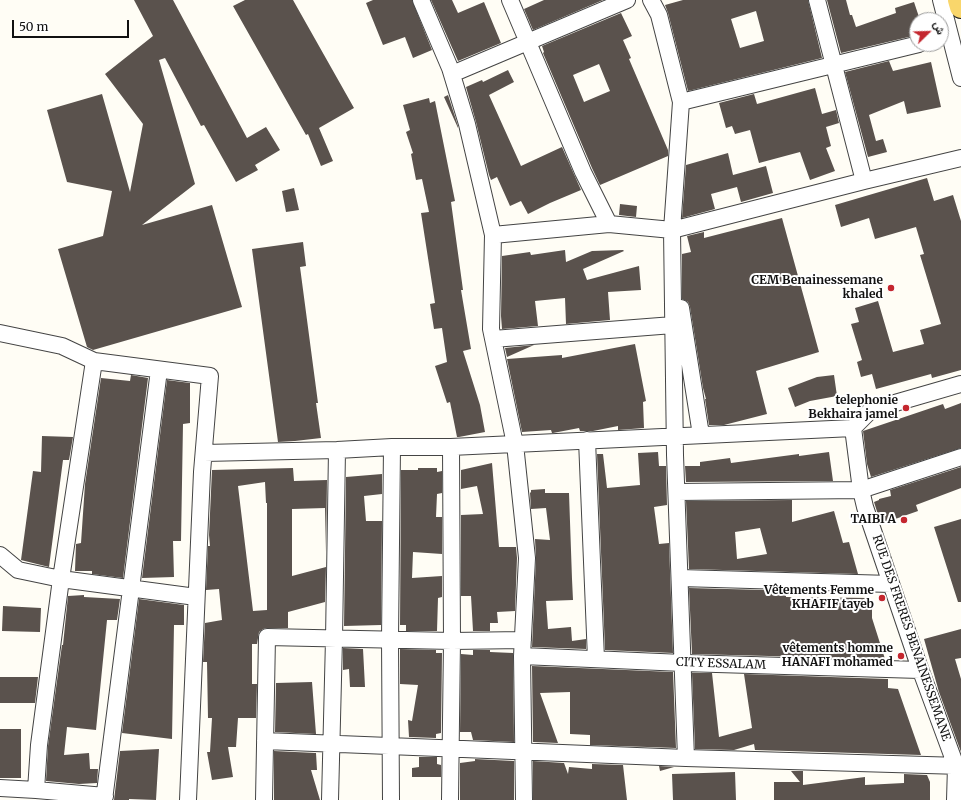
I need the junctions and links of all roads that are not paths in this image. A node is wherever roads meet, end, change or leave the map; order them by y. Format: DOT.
graph roads {
  1 [pos="421,0"];
  2 [pos="510,0"];
  3 [pos="627,0"];
  4 [pos="651,0"];
  5 [pos="817,0"];
  6 [pos="941,0"];
  7 [pos="959,0"];
  8 [pos="961,6"];
  9 [pos="951,36"];
  10 [pos="528,41"];
  11 [pos="909,46"];
  12 [pos="834,65"];
  13 [pos="452,74"];
  14 [pos="961,78"];
  15 [pos="681,102"];
  16 [pos="961,158"];
  17 [pos="864,181"];
  18 [pos="609,224"];
  19 [pos="672,230"];
  20 [pos="493,235"];
  21 [pos="672,249"];
  22 [pos="673,325"];
  23 [pos="0,333"];
  24 [pos="493,339"];
  25 [pos="94,361"];
  26 [pos="159,370"];
  27 [pos="960,387"];
  28 [pos="853,428"];
  29 [pos="701,435"];
  30 [pos="674,436"];
  31 [pos="588,440"];
  32 [pos="515,444"];
  33 [pos="392,447"];
  34 [pos="451,447"];
  35 [pos="337,450"];
  36 [pos="204,453"];
  37 [pos="961,457"];
  38 [pos="861,490"];
  39 [pos="677,492"];
  40 [pos="0,555"];
  41 [pos="680,578"];
  42 [pos="61,579"];
  43 [pos="891,584"];
  44 [pos="132,588"];
  45 [pos="196,597"];
  46 [pos="334,639"];
  47 [pos="390,639"];
  48 [pos="452,641"];
  49 [pos="523,648"];
  50 [pos="596,659"];
  51 [pos="683,663"];
  52 [pos="920,670"];
  53 [pos="265,740"];
  54 [pos="331,743"];
  55 [pos="391,746"];
  56 [pos="450,748"];
  57 [pos="523,751"];
  58 [pos="686,758"];
  59 [pos="958,766"];
  60 [pos="0,788"];
  61 [pos="36,790"];
  62 [pos="104,798"];
  63 [pos="188,800"];
  64 [pos="264,800"];
  65 [pos="330,800"];
  66 [pos="391,800"];
  67 [pos="450,800"];
  68 [pos="524,800"];
  69 [pos="955,800"];
  1 -- 13 [label="street"];
  2 -- 10 [label="street"];
  3 -- 10 [label="street"];
  4 -- 15 [label="street"];
  5 -- 12 [label="street"];
  6 -- 9 [label="street"];
  7 -- 8 [label="main road"];
  9 -- 14 [label="street"];
  10 -- 13 [label="street"];
  10 -- 18 [label="street"];
  11 -- 12 [label="street"];
  12 -- 15 [label="street"];
  12 -- 17 [label="street"];
  13 -- 20 [label="street"];
  15 -- 19 [label="street"];
  16 -- 17 [label="street"];
  17 -- 19 [label="street"];
  18 -- 19 [label="street"];
  18 -- 20 [label="street"];
  19 -- 21 [label="street"];
  20 -- 24 [label="street"];
  21 -- 22 [label="street"];
  21 -- 29 [label="street"];
  22 -- 24 [label="street"];
  22 -- 30 [label="street"];
  23 -- 25 [label="street"];
  24 -- 32 [label="street"];
  25 -- 26 [label="street"];
  25 -- 42 [label="street"];
  26 -- 36 [label="street"];
  26 -- 44 [label="street"];
  27 -- 28 [label="street"];
  28 -- 29 [label="street"];
  28 -- 38 [label="street, RUE DES FRERES BENAINESSEMANE"];
  29 -- 30 [label="street"];
  30 -- 31 [label="street"];
  30 -- 39 [label="street"];
  31 -- 32 [label="street"];
  31 -- 50 [label="street"];
  32 -- 34 [label="street"];
  32 -- 49 [label="street"];
  33 -- 34 [label="street"];
  33 -- 35 [label="street"];
  33 -- 47 [label="street"];
  34 -- 48 [label="street"];
  35 -- 36 [label="street"];
  35 -- 46 [label="street"];
  36 -- 45 [label="street"];
  37 -- 38 [label="street"];
  38 -- 39 [label="street"];
  38 -- 43 [label="street, RUE DES FRERES BENAINESSEMANE"];
  39 -- 41 [label="street"];
  40 -- 42 [label="street"];
  41 -- 43 [label="street"];
  41 -- 51 [label="street"];
  42 -- 44 [label="street"];
  42 -- 61 [label="street"];
  43 -- 52 [label="street, RUE DES FRERES BENAINESSEMANE"];
  44 -- 45 [label="street"];
  44 -- 62 [label="street"];
  45 -- 63 [label="street"];
  46 -- 47 [label="street, CITY ESSALAM"];
  46 -- 53 [label="street, CITY ESSALAM"];
  46 -- 54 [label="street"];
  47 -- 48 [label="street, CITY ESSALAM"];
  47 -- 55 [label="street"];
  48 -- 49 [label="street, CITY ESSALAM"];
  48 -- 56 [label="street"];
  49 -- 50 [label="street, CITY ESSALAM"];
  49 -- 57 [label="street"];
  50 -- 51 [label="street, CITY ESSALAM"];
  51 -- 52 [label="street, CITY ESSALAM"];
  51 -- 58 [label="street"];
  52 -- 59 [label="street, RUE DES FRERES BENAINESSEMANE"];
  53 -- 54 [label="street"];
  53 -- 64 [label="street"];
  54 -- 55 [label="street"];
  54 -- 65 [label="street"];
  55 -- 56 [label="street"];
  55 -- 66 [label="street"];
  56 -- 57 [label="street"];
  56 -- 67 [label="street"];
  57 -- 58 [label="street"];
  57 -- 68 [label="street"];
  58 -- 59 [label="street"];
  59 -- 69 [label="street, RUE DES FRERES BENAINESSEMANE"];
  60 -- 61 [label="street"];
  61 -- 62 [label="street"];
}
